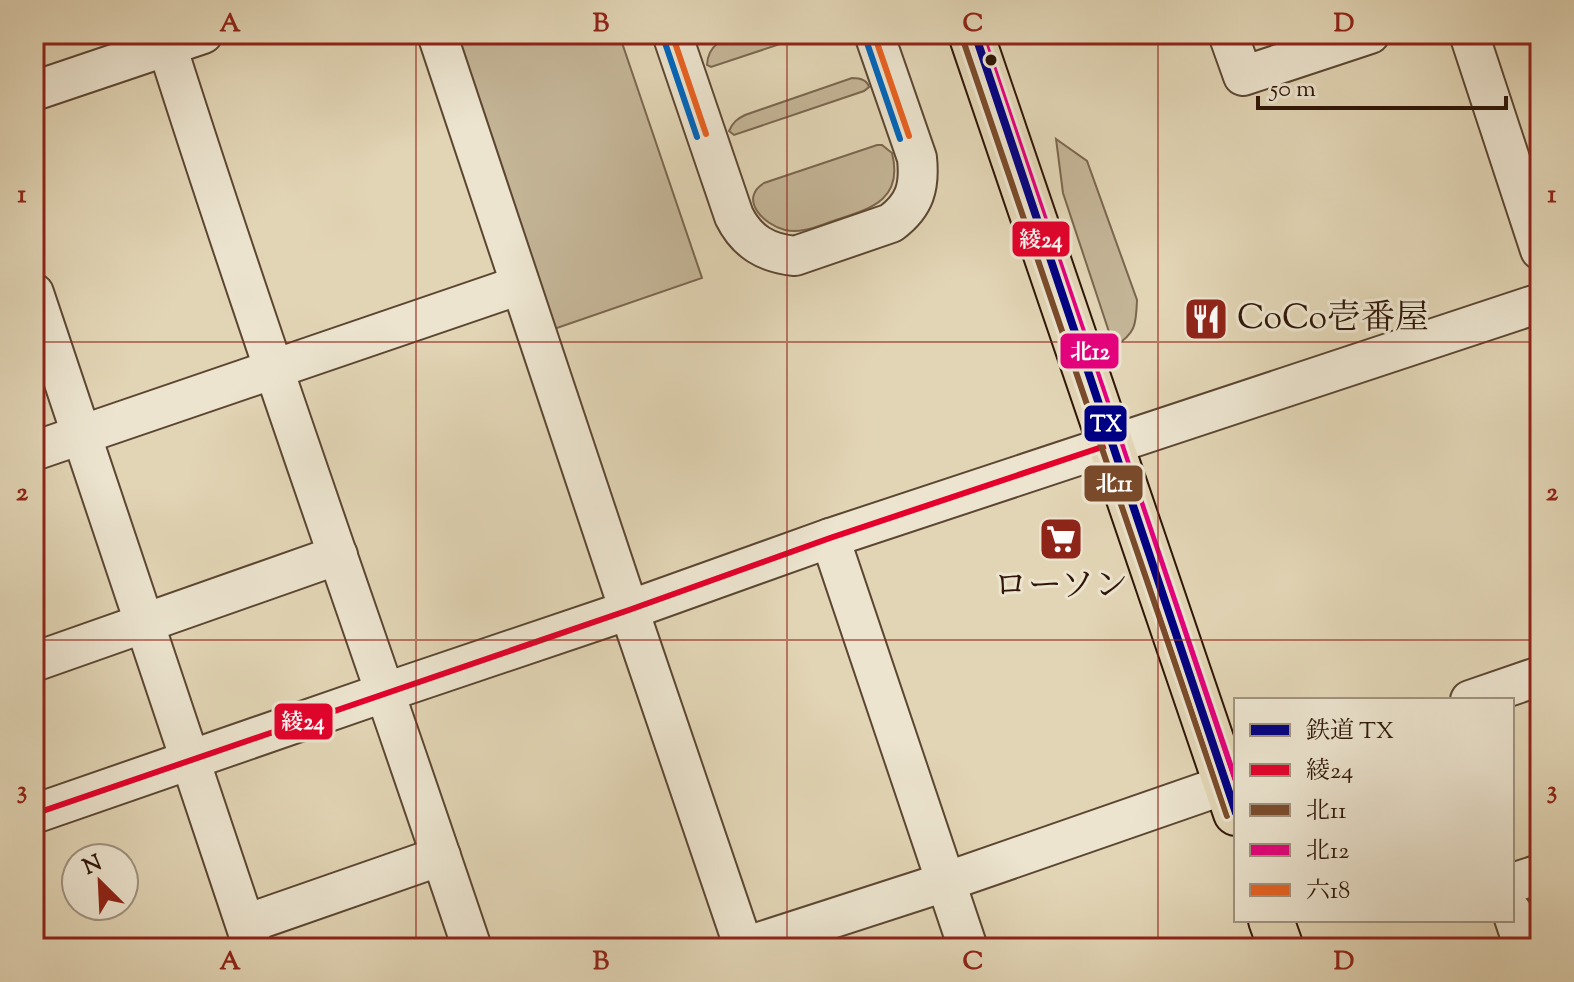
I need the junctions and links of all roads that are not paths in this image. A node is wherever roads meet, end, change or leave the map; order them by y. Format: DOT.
graph roads {
  1 [pos="203,34"];
  2 [pos="437,34"];
  3 [pos="672,34"];
  4 [pos="874,34"];
  5 [pos="971,34"];
  6 [pos="1228,34"];
  7 [pos="1370,34"];
  8 [pos="1469,34"];
  9 [pos="167,46"];
  10 [pos="34,91"];
  11 [pos="1540,250"];
  12 [pos="520,285"];
  13 [pos="1540,303"];
  14 [pos="36,308"];
  15 [pos="274,371"];
  16 [pos="81,435"];
  17 [pos="1111,444"];
  18 [pos="34,451"];
  19 [pos="830,538"];
  20 [pos="338,555"];
  21 [pos="629,610"];
  22 [pos="145,623"];
  23 [pos="34,662"];
  24 [pos="1540,676"];
  25 [pos="386,692"];
  26 [pos="1476,698"];
  27 [pos="191,761"];
  28 [pos="1233,793"];
  29 [pos="34,814"];
  30 [pos="441,856"];
  31 [pos="1540,874"];
  32 [pos="945,882"];
  33 [pos="1514,882"];
  34 [pos="1514,918"];
  35 [pos="1272,922"];
  36 [pos="250,936"];
  37 [pos="744,947"];
  38 [pos="472,948"];
  39 [pos="968,948"];
  40 [pos="1281,948"];
  41 [pos="1524,948"];
  1 -- 9 [label="street"];
  2 -- 12 [label="street"];
  3 -- 4 [label="street"];
  5 -- 17 [label="main road"];
  6 -- 7 [label="street"];
  8 -- 11 [label="street"];
  9 -- 10 [label="street"];
  9 -- 15 [label="street"];
  12 -- 15 [label="street"];
  12 -- 21 [label="street"];
  13 -- 17 [label="street"];
  14 -- 16 [label="street"];
  15 -- 16 [label="street"];
  15 -- 20 [label="street"];
  16 -- 18 [label="street"];
  16 -- 22 [label="street"];
  17 -- 19 [label="street"];
  17 -- 28 [label="main road"];
  19 -- 21 [label="street"];
  19 -- 32 [label="street"];
  20 -- 22 [label="street"];
  20 -- 25 [label="street"];
  21 -- 25 [label="street"];
  21 -- 37 [label="street"];
  22 -- 23 [label="street"];
  22 -- 27 [label="street"];
  24 -- 26 [label="street"];
  25 -- 27 [label="street"];
  25 -- 30 [label="street"];
  27 -- 29 [label="street"];
  27 -- 36 [label="street"];
  28 -- 32 [label="street"];
  30 -- 36 [label="street"];
  30 -- 38 [label="street"];
  31 -- 33 [label="street"];
  32 -- 37 [label="street"];
  32 -- 39 [label="street"];
  34 -- 41 [label="street"];
  35 -- 40 [label="main road"];
}
